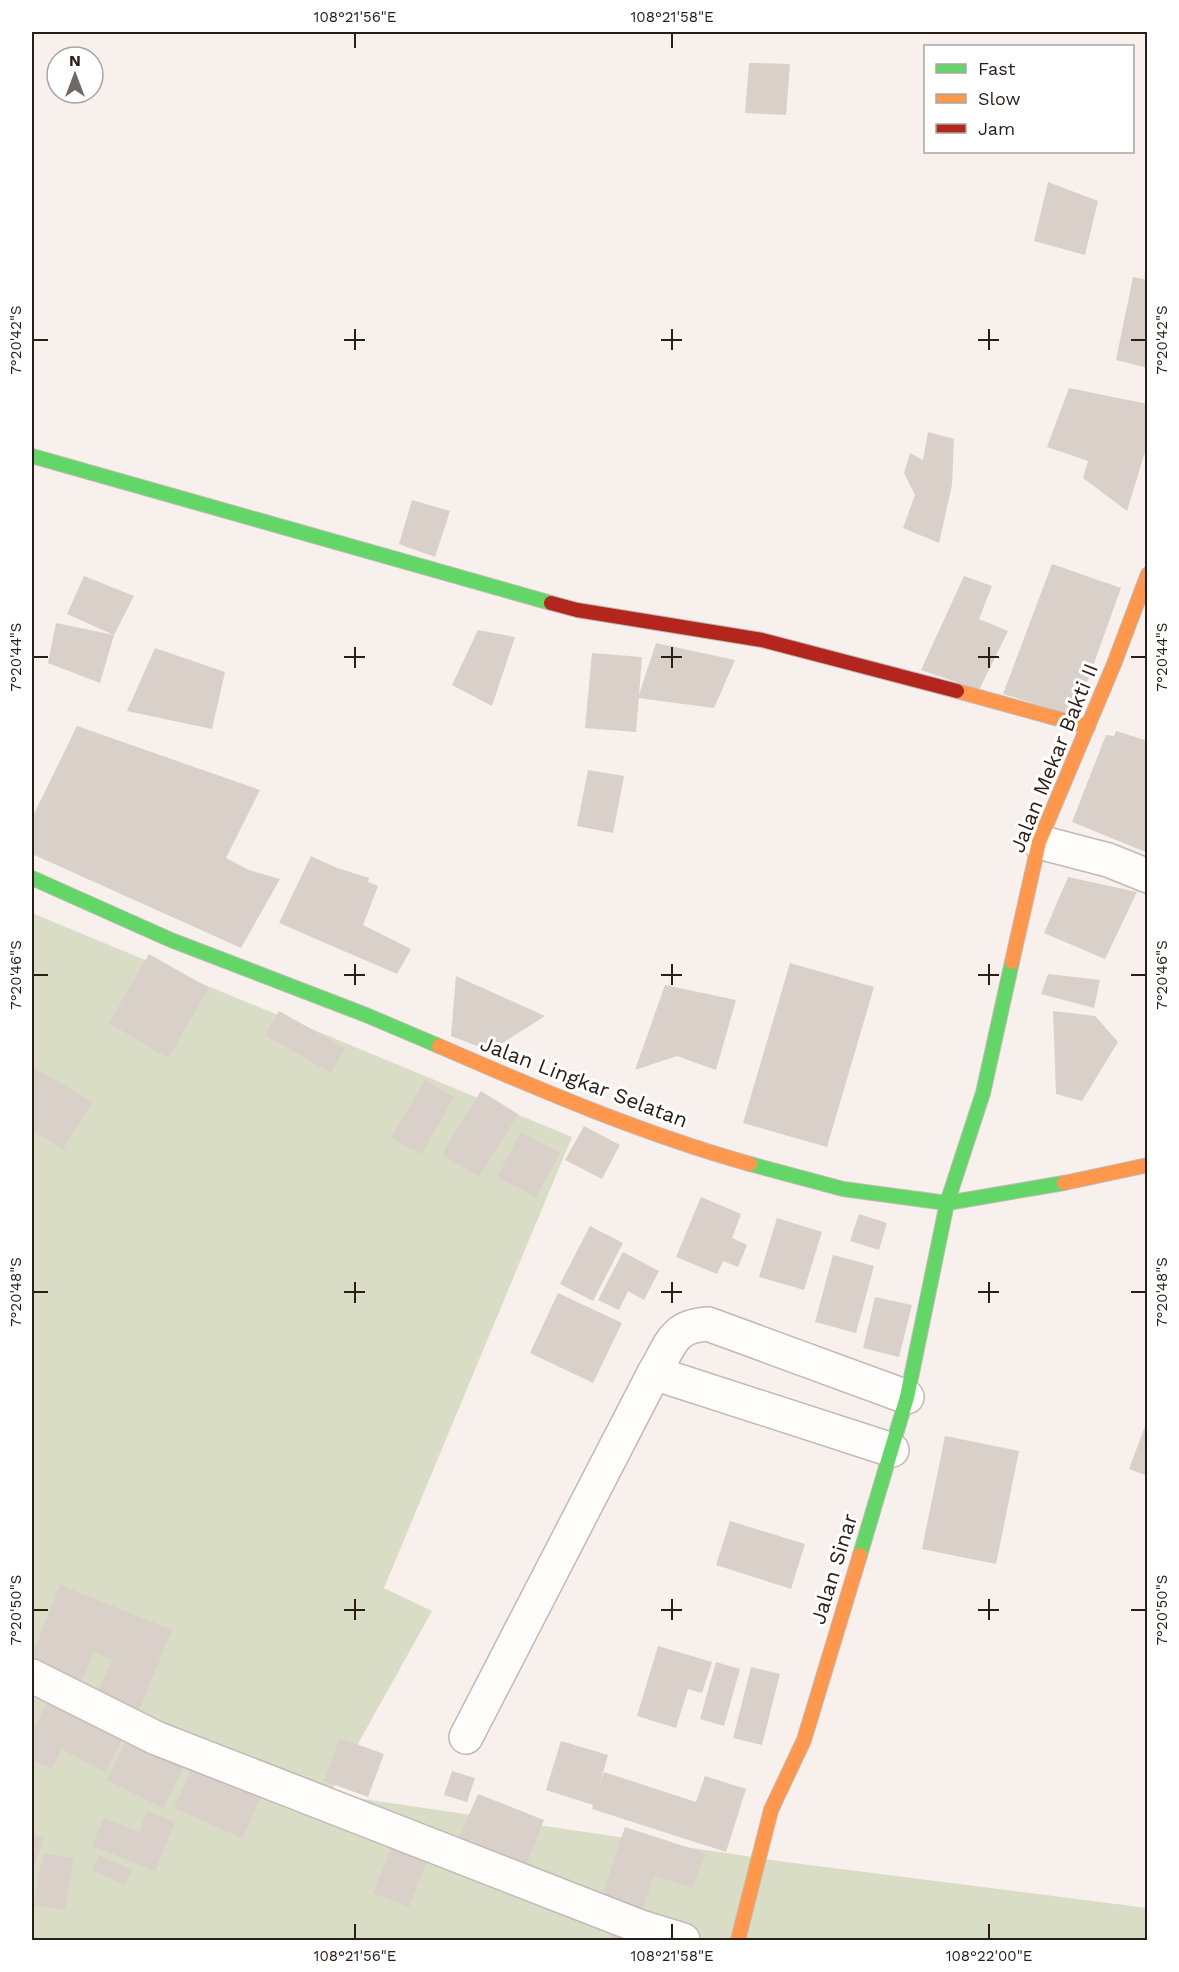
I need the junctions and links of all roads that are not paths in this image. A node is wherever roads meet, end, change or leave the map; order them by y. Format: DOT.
graph roads {
  1 [pos="32,456"];
  2 [pos="1148,574"];
  3 [pos="1088,727"];
  4 [pos="1039,842"];
  5 [pos="1148,876"];
  6 [pos="32,878"];
  7 [pos="1148,1165"];
  8 [pos="947,1203"];
  9 [pos="654,1373"];
  10 [pos="907,1397"];
  11 [pos="892,1450"];
  12 [pos="32,1676"];
  13 [pos="466,1737"];
  14 [pos="683,1941"];
  15 [pos="738,1941"];
  1 -- 3 [label="street"];
  2 -- 3 [label="street, Jalan Mekar Bakti II"];
  3 -- 4 [label="street, Jalan Mekar Bakti II"];
  4 -- 5 [label="street"];
  4 -- 8 [label="street, Jalan Mekar Bakti II"];
  6 -- 8 [label="street, Jalan Lingkar Selatan"];
  7 -- 8 [label="street, Jalan Lingkar Selatan"];
  8 -- 10 [label="street, Jalan Sinar"];
  9 -- 10 [label="street"];
  9 -- 11 [label="street"];
  9 -- 13 [label="street"];
  10 -- 11 [label="street, Jalan Sinar"];
  11 -- 15 [label="street, Jalan Sinar"];
  12 -- 14 [label="street"];
}
